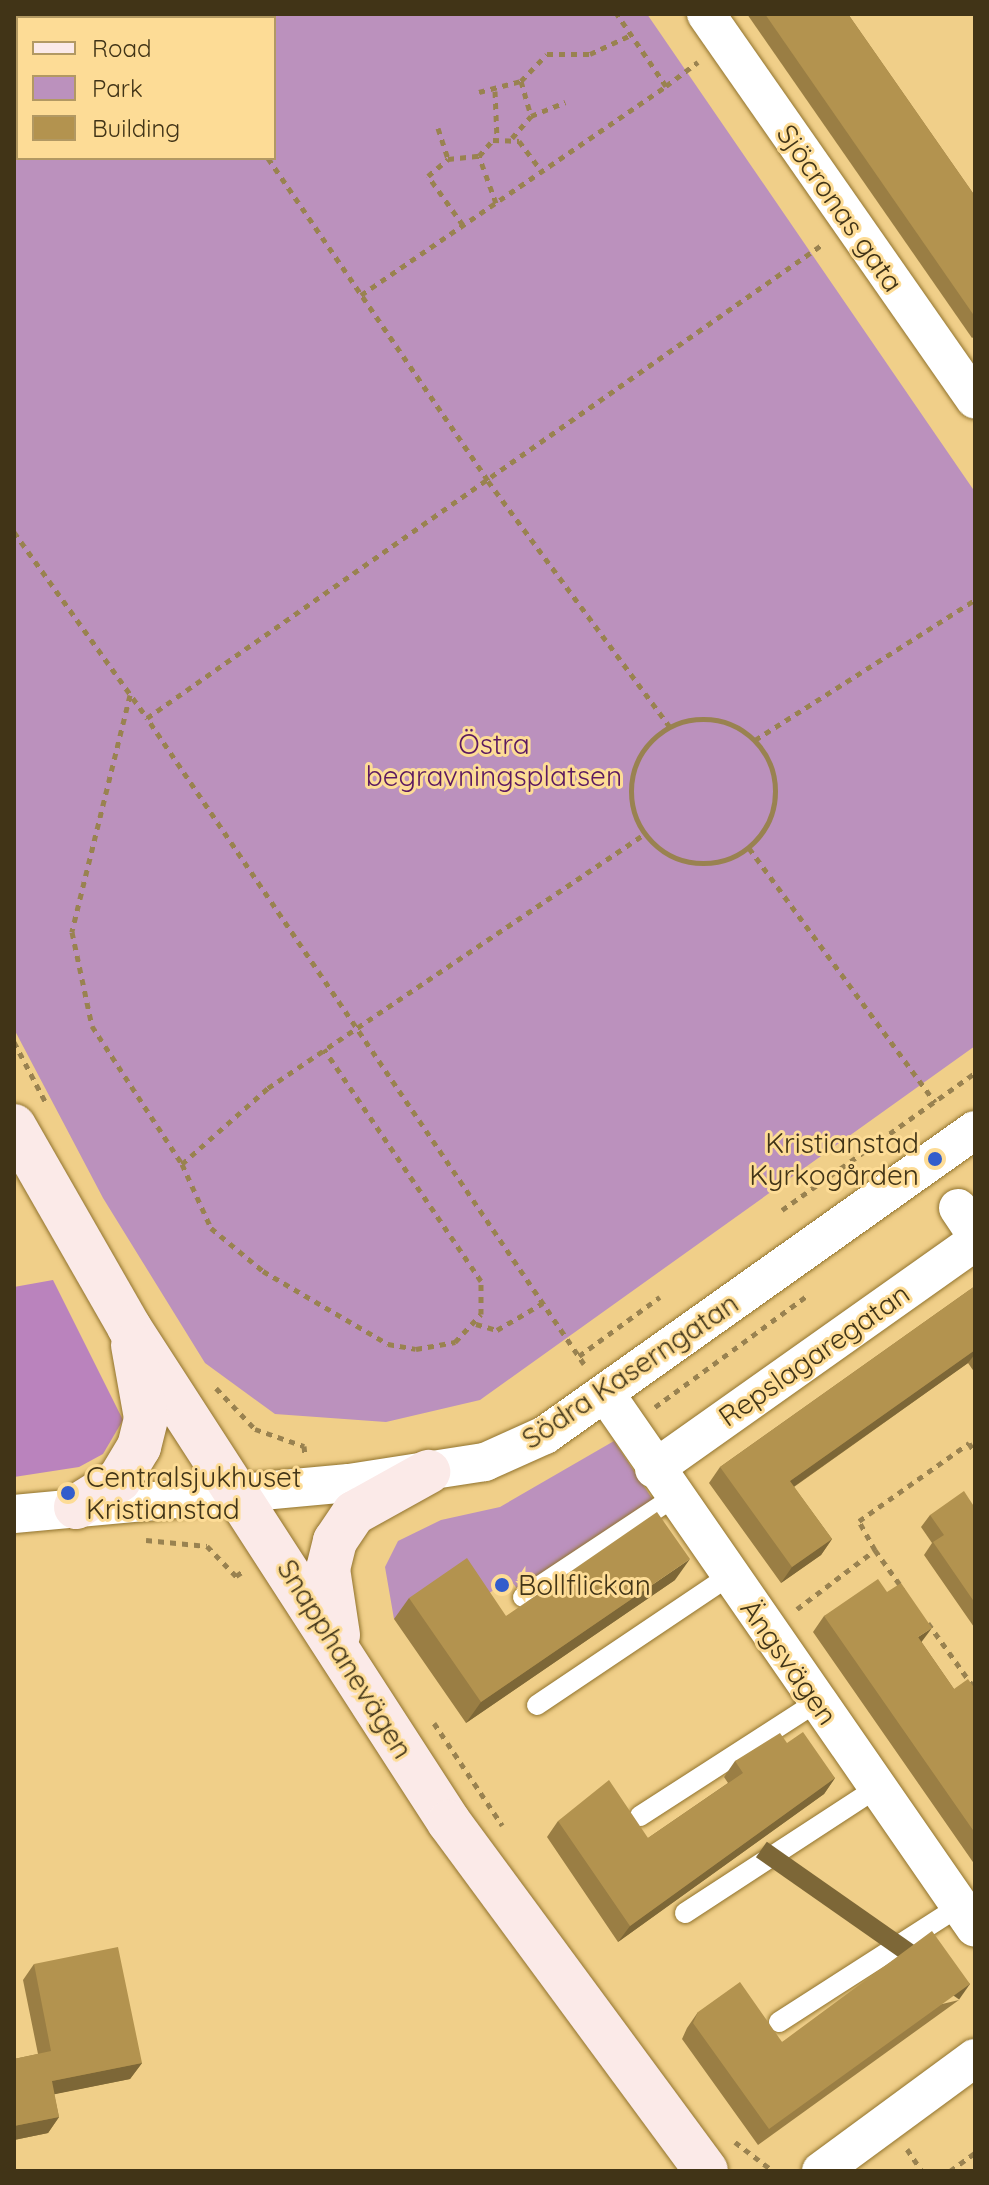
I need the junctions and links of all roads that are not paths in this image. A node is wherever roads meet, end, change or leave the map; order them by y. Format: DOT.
graph roads {
  1 [pos="706,14"];
  2 [pos="969,379"];
  3 [pos="33,1120"];
  4 [pos="975,1130"];
  5 [pos="975,1242"];
  6 [pos="129,1327"];
  7 [pos="605,1393"];
  8 [pos="428,1472"];
  9 [pos="664,1483"];
  10 [pos="238,1495"];
  11 [pos="76,1507"];
  12 [pos="14,1514"];
  13 [pos="729,1576"];
  14 [pos="523,1597"];
  15 [pos="341,1654"];
  16 [pos="817,1702"];
  17 [pos="537,1705"];
  18 [pos="877,1788"];
  19 [pos="640,1816"];
  20 [pos="685,1913"];
  21 [pos="967,1917"];
  22 [pos="779,2022"];
  23 [pos="975,2058"];
  24 [pos="706,2171"];
  25 [pos="821,2171"];
  1 -- 2 [label="street, Sjöcronas gata"];
  3 -- 6 [label="main road, Snapphanevägen"];
  4 -- 7 [label="street, Södra Kaserngatan"];
  5 -- 9 [label="street, Repslagaregatan"];
  6 -- 10 [label="main road, Snapphanevägen"];
  6 -- 11 [label="main road"];
  7 -- 8 [label="street, Södra Kaserngatan"];
  7 -- 9 [label="street, Ängsvägen"];
  8 -- 10 [label="street, Södra Kaserngatan"];
  8 -- 15 [label="main road"];
  9 -- 13 [label="street, Ängsvägen"];
  9 -- 14 [label="lane"];
  10 -- 11 [label="street, Södra Kaserngatan"];
  10 -- 15 [label="main road, Snapphanevägen"];
  11 -- 12 [label="street, Södra Kaserngatan"];
  13 -- 16 [label="street, Ängsvägen"];
  13 -- 17 [label="lane"];
  15 -- 24 [label="main road, Snapphanevägen"];
  16 -- 18 [label="street, Ängsvägen"];
  16 -- 19 [label="lane"];
  18 -- 20 [label="lane"];
  18 -- 21 [label="street, Ängsvägen"];
  21 -- 22 [label="lane"];
  23 -- 25 [label="street"];
}
